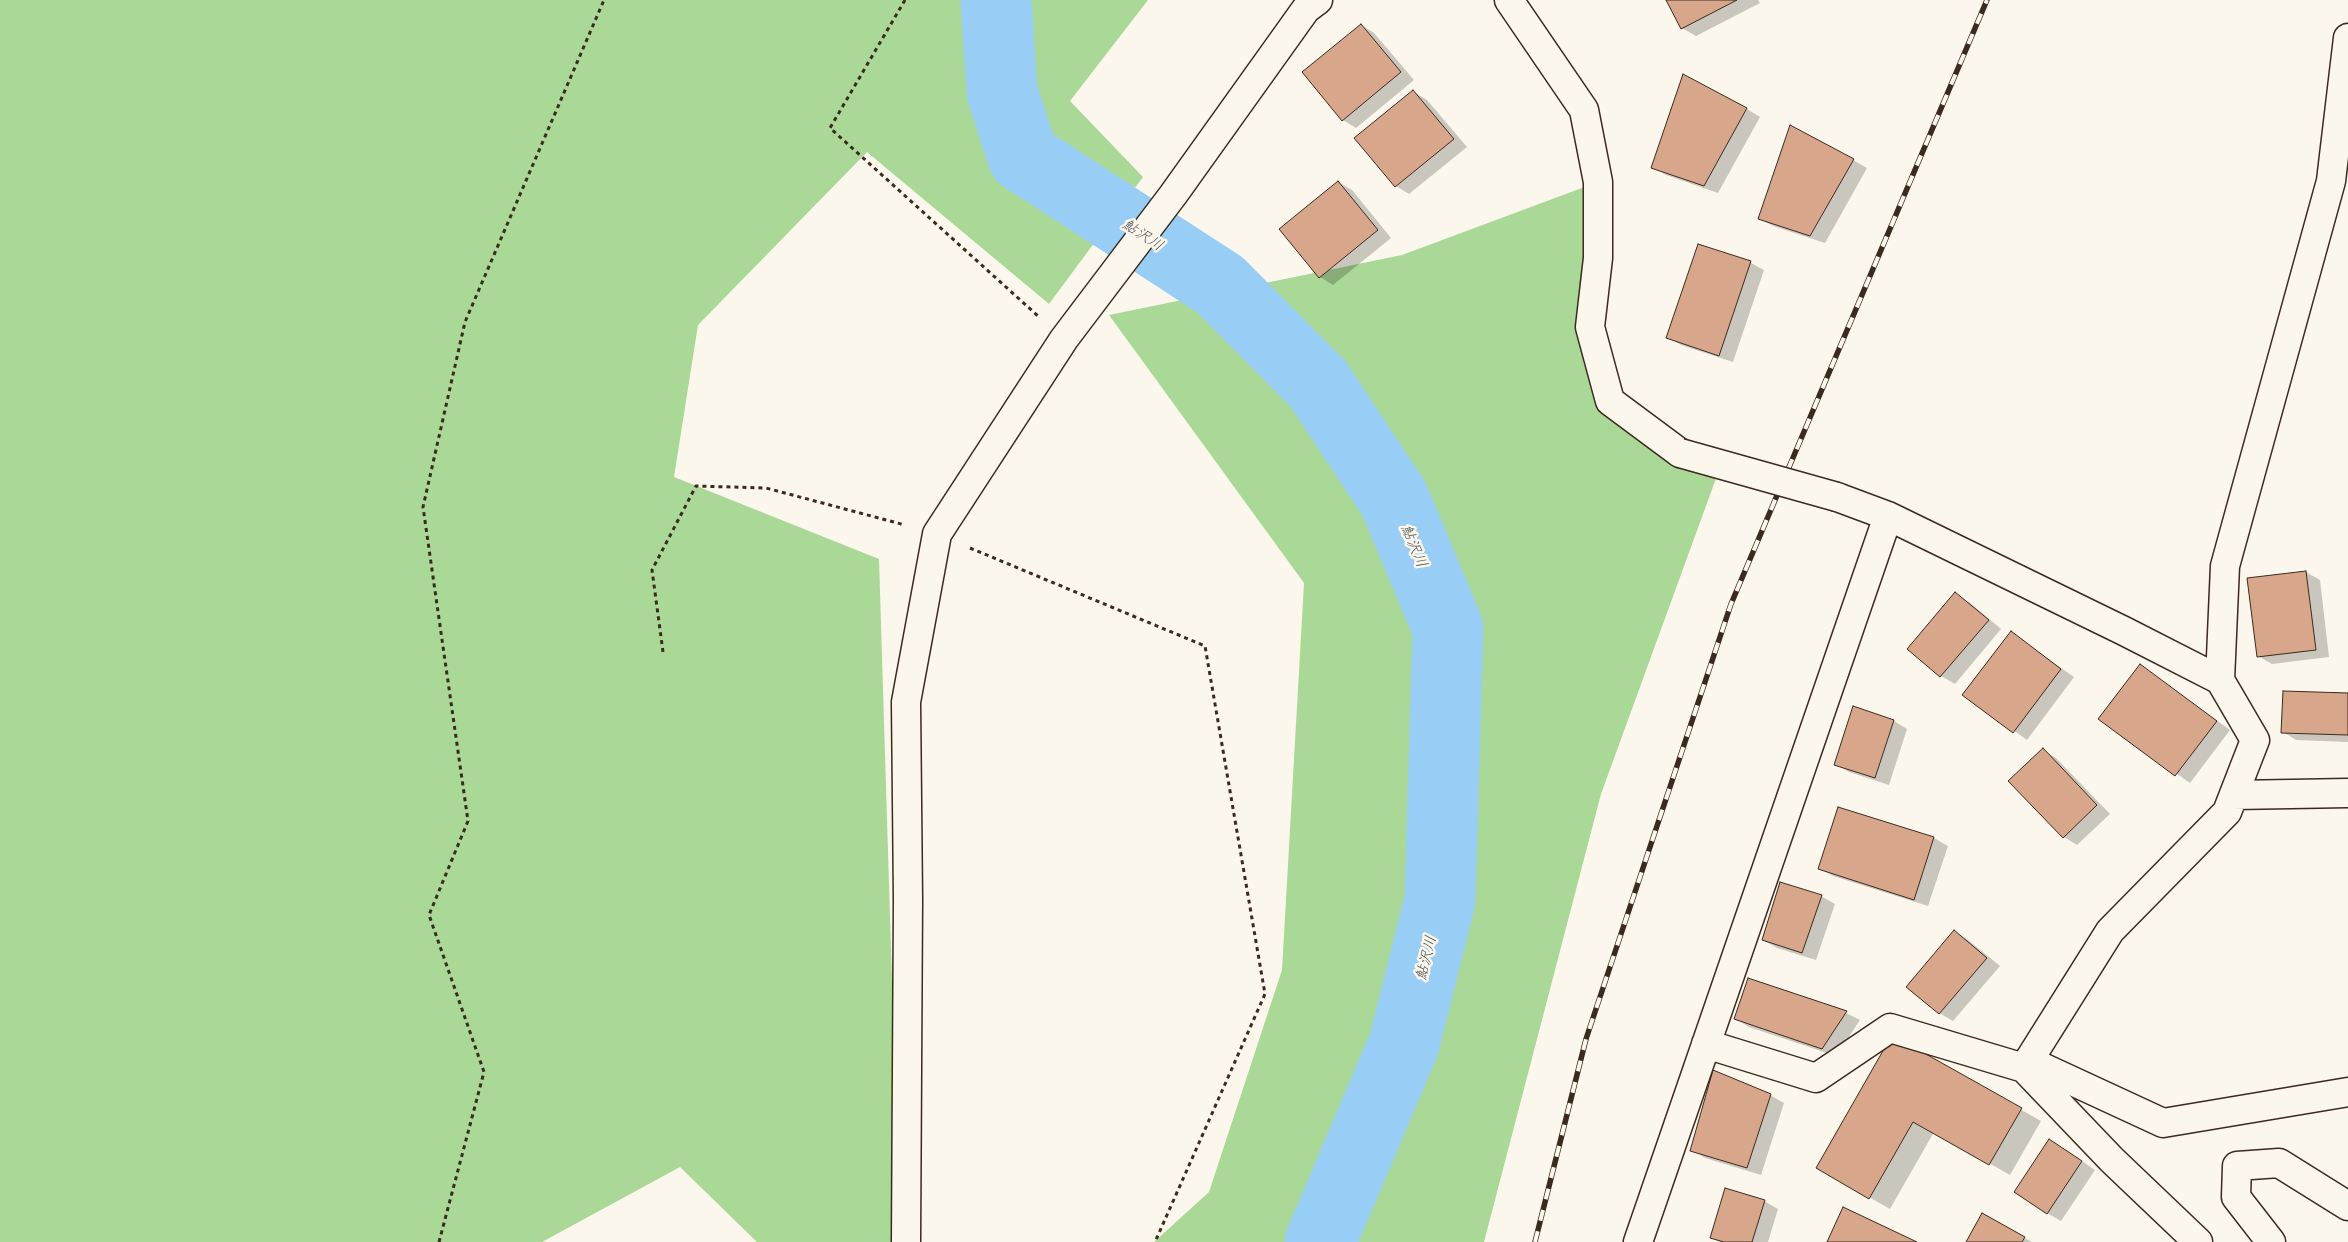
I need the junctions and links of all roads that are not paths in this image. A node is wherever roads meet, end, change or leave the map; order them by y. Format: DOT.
graph roads {
  1 [pos="1318,0"];
  2 [pos="1509,0"];
  3 [pos="2348,38"];
  4 [pos="1888,516"];
  5 [pos="2220,680"];
  6 [pos="2348,793"];
  7 [pos="2234,795"];
  8 [pos="1706,1044"];
  9 [pos="2027,1064"];
  10 [pos="2348,1092"];
  11 [pos="2348,1206"];
  12 [pos="906,1242"];
  13 [pos="1638,1242"];
  14 [pos="2198,1242"];
  15 [pos="2270,1242"];
  1 -- 12 [label="street"];
  2 -- 4 [label="street, bridge"];
  3 -- 5 [label="street"];
  4 -- 5 [label="street"];
  4 -- 8 [label="street"];
  5 -- 7 [label="street"];
  6 -- 7 [label="street"];
  7 -- 9 [label="street"];
  8 -- 9 [label="street"];
  8 -- 13 [label="street"];
  9 -- 10 [label="street"];
  9 -- 14 [label="street"];
  11 -- 15 [label="street"];
}
